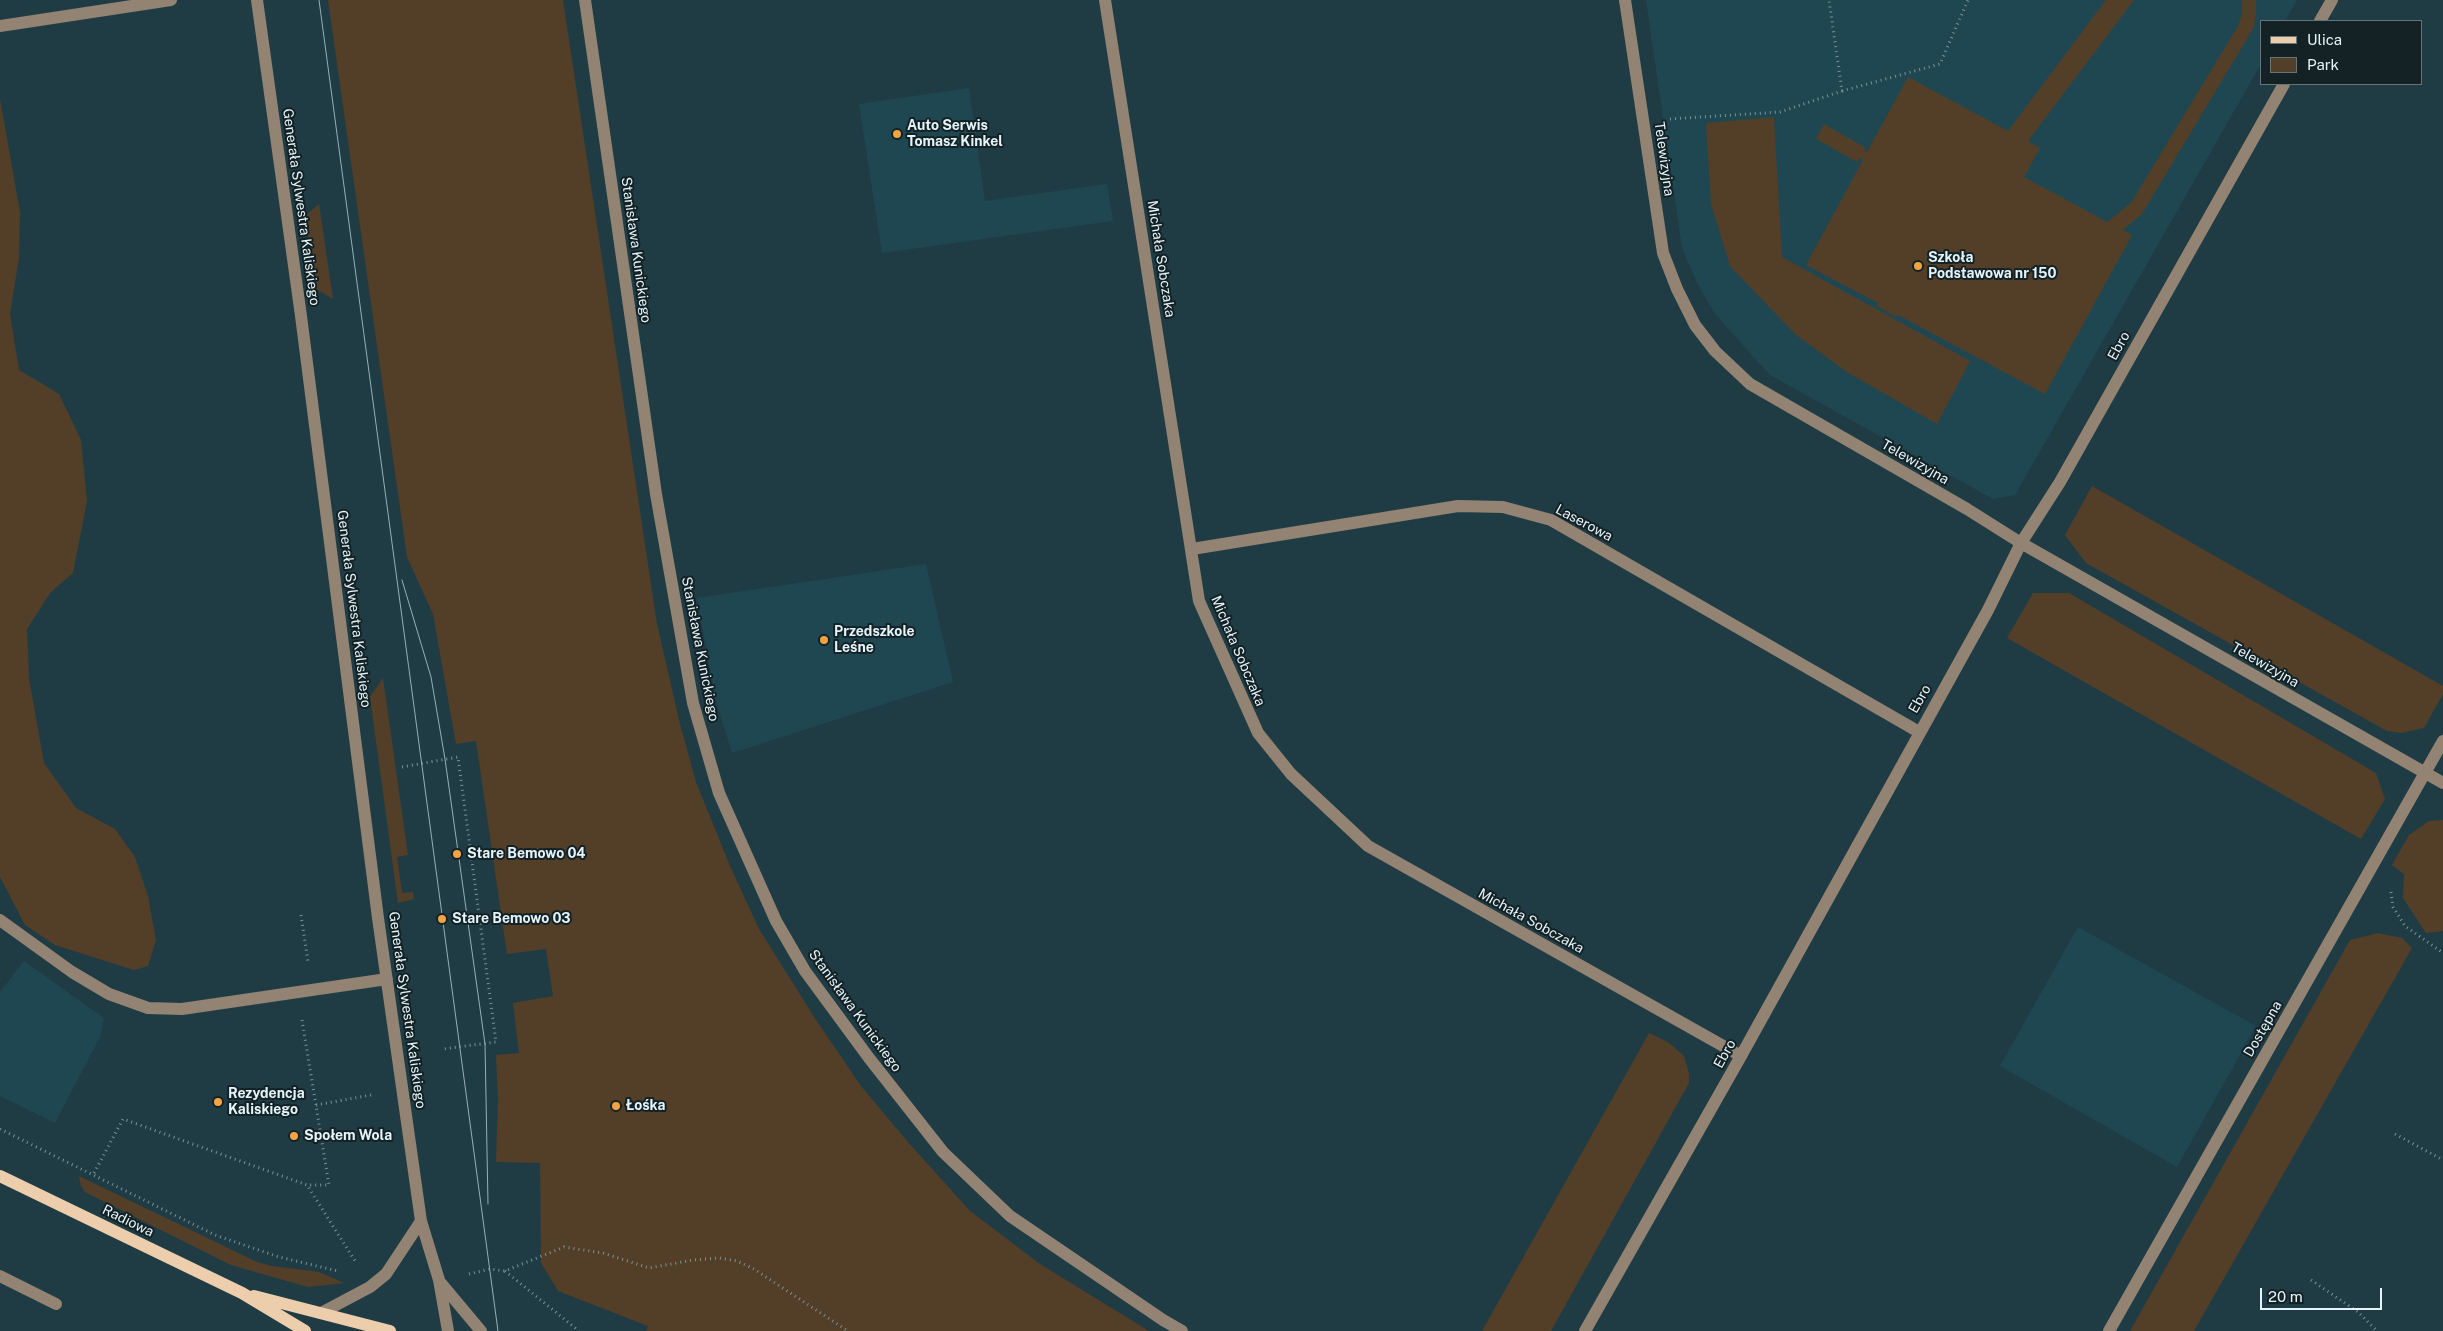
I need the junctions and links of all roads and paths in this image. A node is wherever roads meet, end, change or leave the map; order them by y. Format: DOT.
graph roads {
  1 [pos="171,0"];
  2 [pos="257,0"];
  3 [pos="585,0"];
  4 [pos="1105,0"];
  5 [pos="1625,0"];
  6 [pos="1829,0"];
  7 [pos="1968,0"];
  8 [pos="2332,0"];
  9 [pos="2321,20"];
  10 [pos="0,26"];
  11 [pos="2283,85"];
  12 [pos="1842,91"];
  13 [pos="1668,120"];
  14 [pos="2021,543"];
  15 [pos="1192,549"];
  16 [pos="1919,732"];
  17 [pos="2443,741"];
  18 [pos="402,767"];
  19 [pos="2425,774"];
  20 [pos="2443,783"];
  21 [pos="2390,884"];
  22 [pos="301,915"];
  23 [pos="0,920"];
  24 [pos="2443,953"];
  25 [pos="387,979"];
  26 [pos="312,990"];
  27 [pos="298,992"];
  28 [pos="443,1049"];
  29 [pos="1741,1056"];
  30 [pos="371,1095"];
  31 [pos="316,1105"];
  32 [pos="0,1128"];
  33 [pos="2395,1134"];
  34 [pos="2443,1160"];
  35 [pos="94,1173"];
  36 [pos="0,1176"];
  37 [pos="307,1185"];
  38 [pos="421,1222"];
  39 [pos="354,1261"];
  40 [pos="505,1271"];
  41 [pos="0,1276"];
  42 [pos="439,1280"];
  43 [pos="2311,1280"];
  44 [pos="370,1287"];
  45 [pos="242,1293"];
  46 [pos="56,1304"];
  47 [pos="321,1312"];
  48 [pos="305,1331"];
  49 [pos="390,1331"];
  50 [pos="448,1331"];
  51 [pos="481,1331"];
  52 [pos="579,1331"];
  53 [pos="848,1331"];
  54 [pos="1182,1331"];
  55 [pos="1585,1331"];
  56 [pos="2109,1331"];
  57 [pos="2377,1331"];
  1 -- 10 [label="street"];
  2 -- 25 [label="street, Generała Sylwestra Kaliskiego"];
  3 -- 54 [label="street, Stanisława Kunickiego"];
  4 -- 15 [label="street, Michała Sobczaka"];
  5 -- 14 [label="street, Telewizyjna"];
  6 -- 12 [label="path"];
  7 -- 12 [label="path"];
  8 -- 9 [label="street"];
  11 -- 14 [label="street, Ebro"];
  12 -- 13 [label="path"];
  14 -- 16 [label="street, Ebro"];
  14 -- 19 [label="street, Telewizyjna"];
  15 -- 16 [label="street, Laserowa"];
  15 -- 29 [label="street, Michała Sobczaka"];
  16 -- 29 [label="street, Ebro"];
  17 -- 19 [label="street, Dostępna"];
  18 -- 28 [label="path"];
  19 -- 20 [label="street, Telewizyjna"];
  19 -- 56 [label="street, Dostępna"];
  21 -- 24 [label="path"];
  22 -- 26 [label="path"];
  23 -- 27 [label="street"];
  25 -- 26 [label="street"];
  25 -- 38 [label="street, Generała Sylwestra Kaliskiego"];
  26 -- 27 [label="street"];
  27 -- 31 [label="path"];
  29 -- 55 [label="street, Ebro"];
  30 -- 31 [label="path"];
  31 -- 37 [label="path"];
  32 -- 35 [label="path"];
  33 -- 34 [label="path"];
  35 -- 37 [label="path"];
  35 -- 44 [label="path"];
  36 -- 45 [label="main road, Radiowa"];
  37 -- 39 [label="path"];
  38 -- 42 [label="street, Generała Sylwestra Kaliskiego"];
  38 -- 44 [label="street"];
  40 -- 42 [label="path"];
  40 -- 52 [label="path"];
  40 -- 53 [label="path"];
  41 -- 46 [label="street"];
  42 -- 50 [label="street, Generała Sylwestra Kaliskiego"];
  42 -- 51 [label="street, Generała Sylwestra Kaliskiego"];
  43 -- 57 [label="path"];
  44 -- 47 [label="street"];
  45 -- 47 [label="main road, Radiowa"];
  45 -- 48 [label="main road, Radiowa"];
  47 -- 49 [label="main road, Radiowa"];
}
